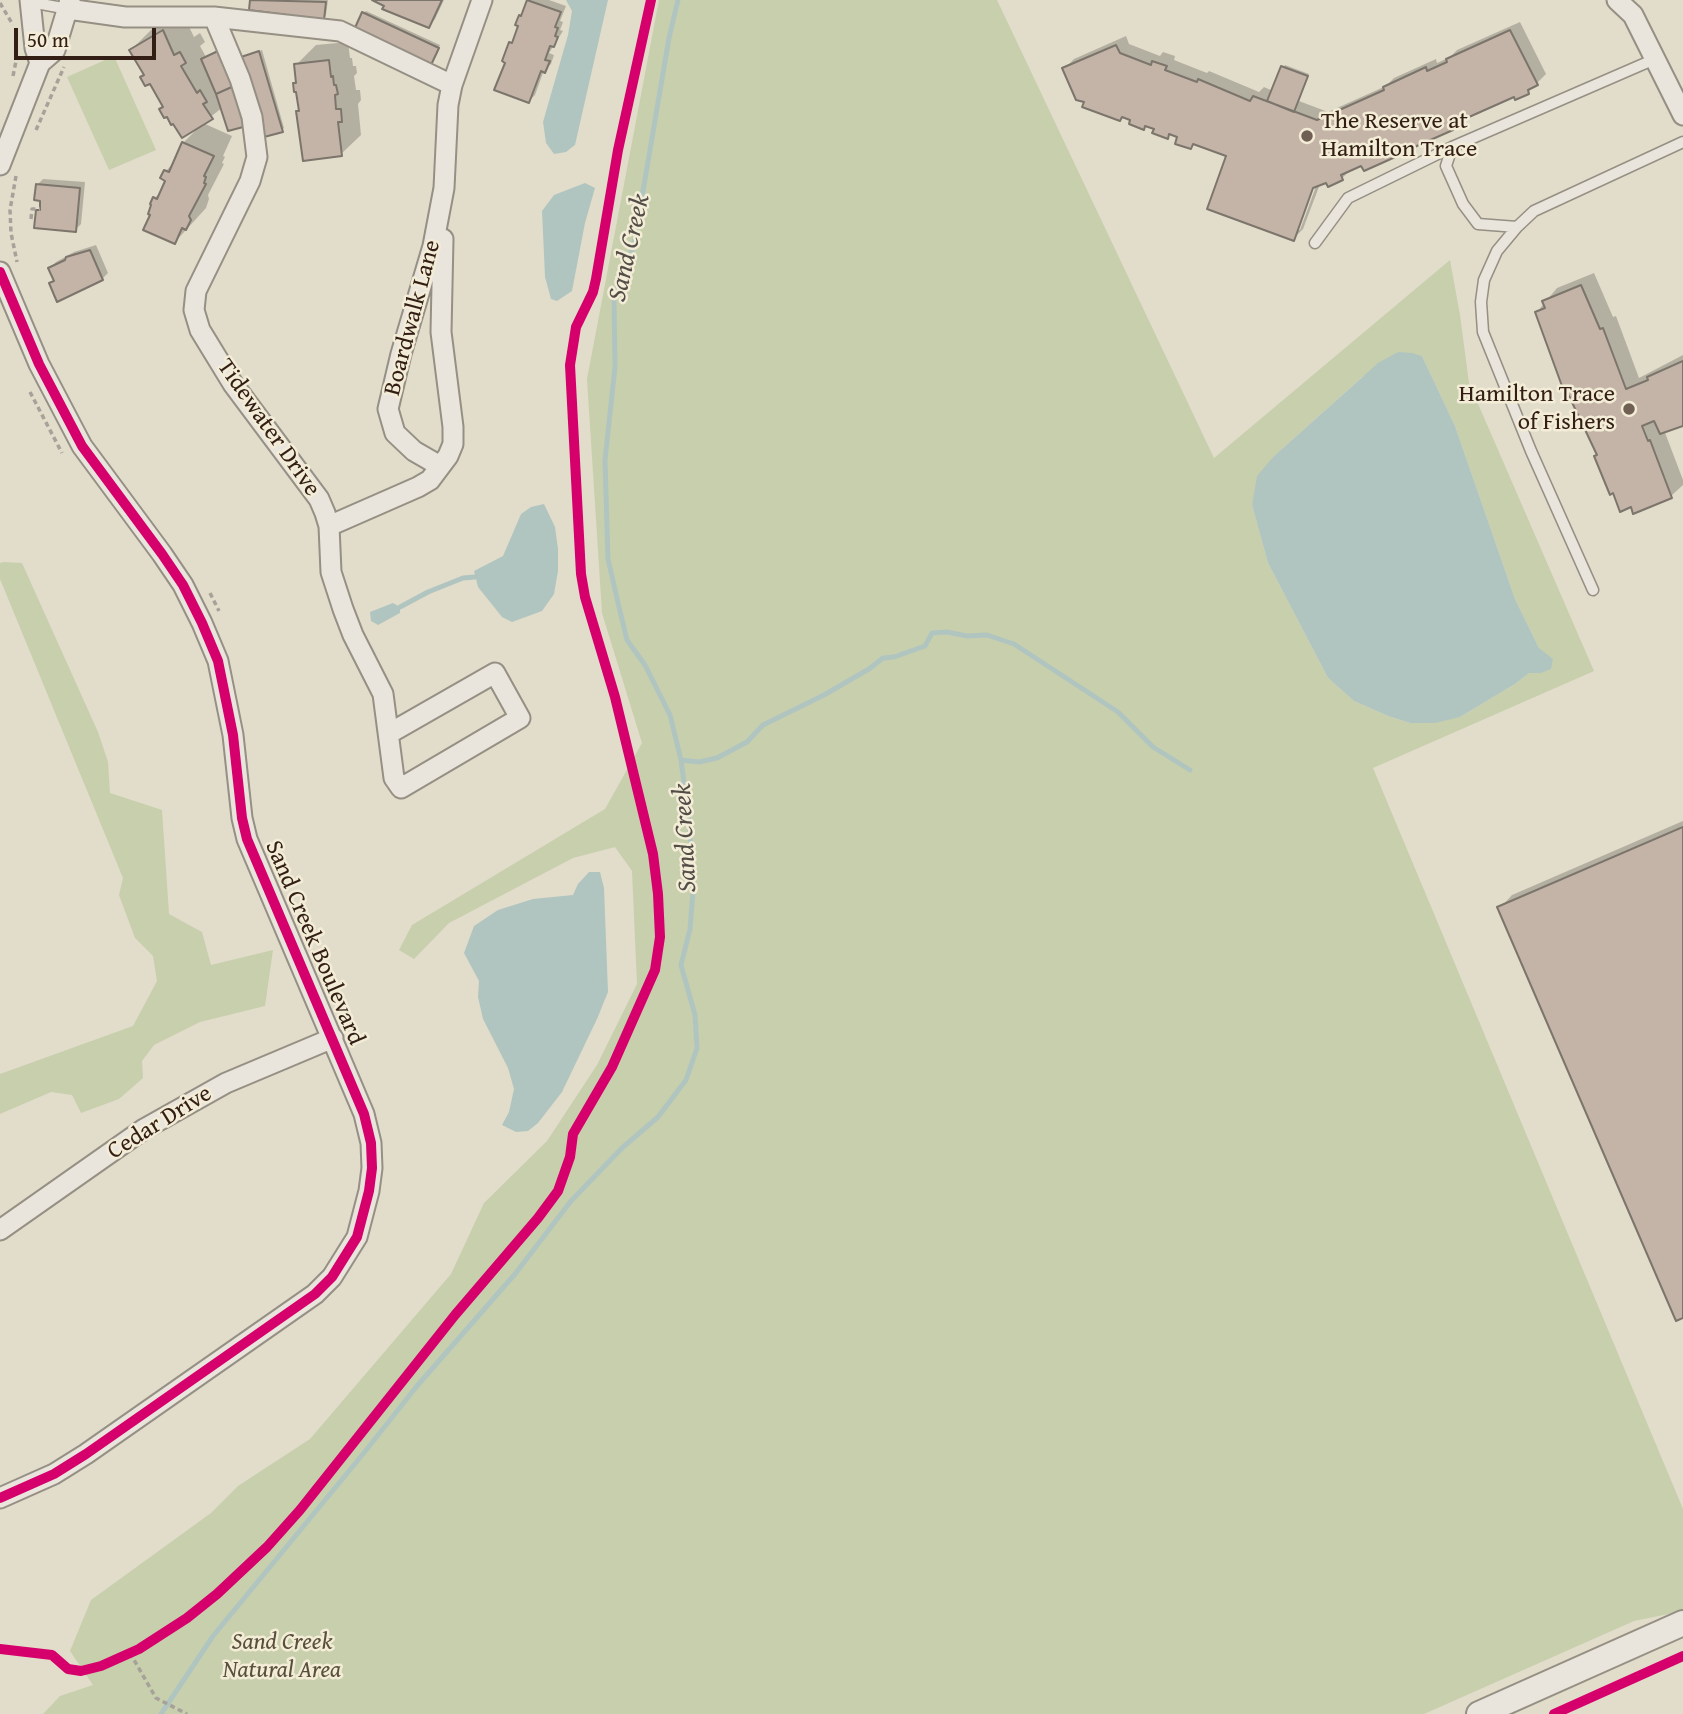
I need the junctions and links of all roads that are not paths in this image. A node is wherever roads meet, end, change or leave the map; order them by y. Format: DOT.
graph roads {
  1 [pos="482,0"];
  2 [pos="1617,0"];
  3 [pos="31,1"];
  4 [pos="69,5"];
  5 [pos="125,9"];
  6 [pos="214,17"];
  7 [pos="1655,60"];
  8 [pos="40,63"];
  9 [pos="452,85"];
  10 [pos="1683,115"];
  11 [pos="1683,142"];
  12 [pos="1452,147"];
  13 [pos="9,166"];
  14 [pos="444,188"];
  15 [pos="1517,227"];
  16 [pos="1315,243"];
  17 [pos="0,272"];
  18 [pos="440,466"];
  19 [pos="329,526"];
  20 [pos="1593,590"];
  21 [pos="390,733"];
  22 [pos="332,1038"];
  23 [pos="0,1230"];
  24 [pos="0,1498"];
  25 [pos="1683,1623"];
  26 [pos="1479,1714"];
  1 -- 9 [label="street, Boardwalk Lane"];
  2 -- 7 [label="street"];
  3 -- 4 [label="lane"];
  3 -- 8 [label="street"];
  4 -- 5 [label="street"];
  4 -- 8 [label="street"];
  5 -- 6 [label="street"];
  6 -- 9 [label="street"];
  6 -- 19 [label="street, Tidewater Drive"];
  7 -- 10 [label="street"];
  7 -- 12 [label="lane"];
  8 -- 13 [label="street"];
  9 -- 14 [label="street, Boardwalk Lane"];
  11 -- 15 [label="lane"];
  12 -- 15 [label="lane"];
  12 -- 16 [label="lane"];
  14 -- 18 [label="street, Boardwalk Lane"];
  14 -- 18 [label="street, Boardwalk Lane"];
  15 -- 20 [label="lane"];
  17 -- 22 [label="street, Sand Creek Boulevard"];
  18 -- 19 [label="street, Boardwalk Lane"];
  19 -- 21 [label="street, Tidewater Drive"];
  21 -- 21 [label="street, Tidewater Drive"];
  22 -- 23 [label="street, Cedar Drive"];
  22 -- 24 [label="street, Sand Creek Boulevard"];
  25 -- 26 [label="street"];
}
